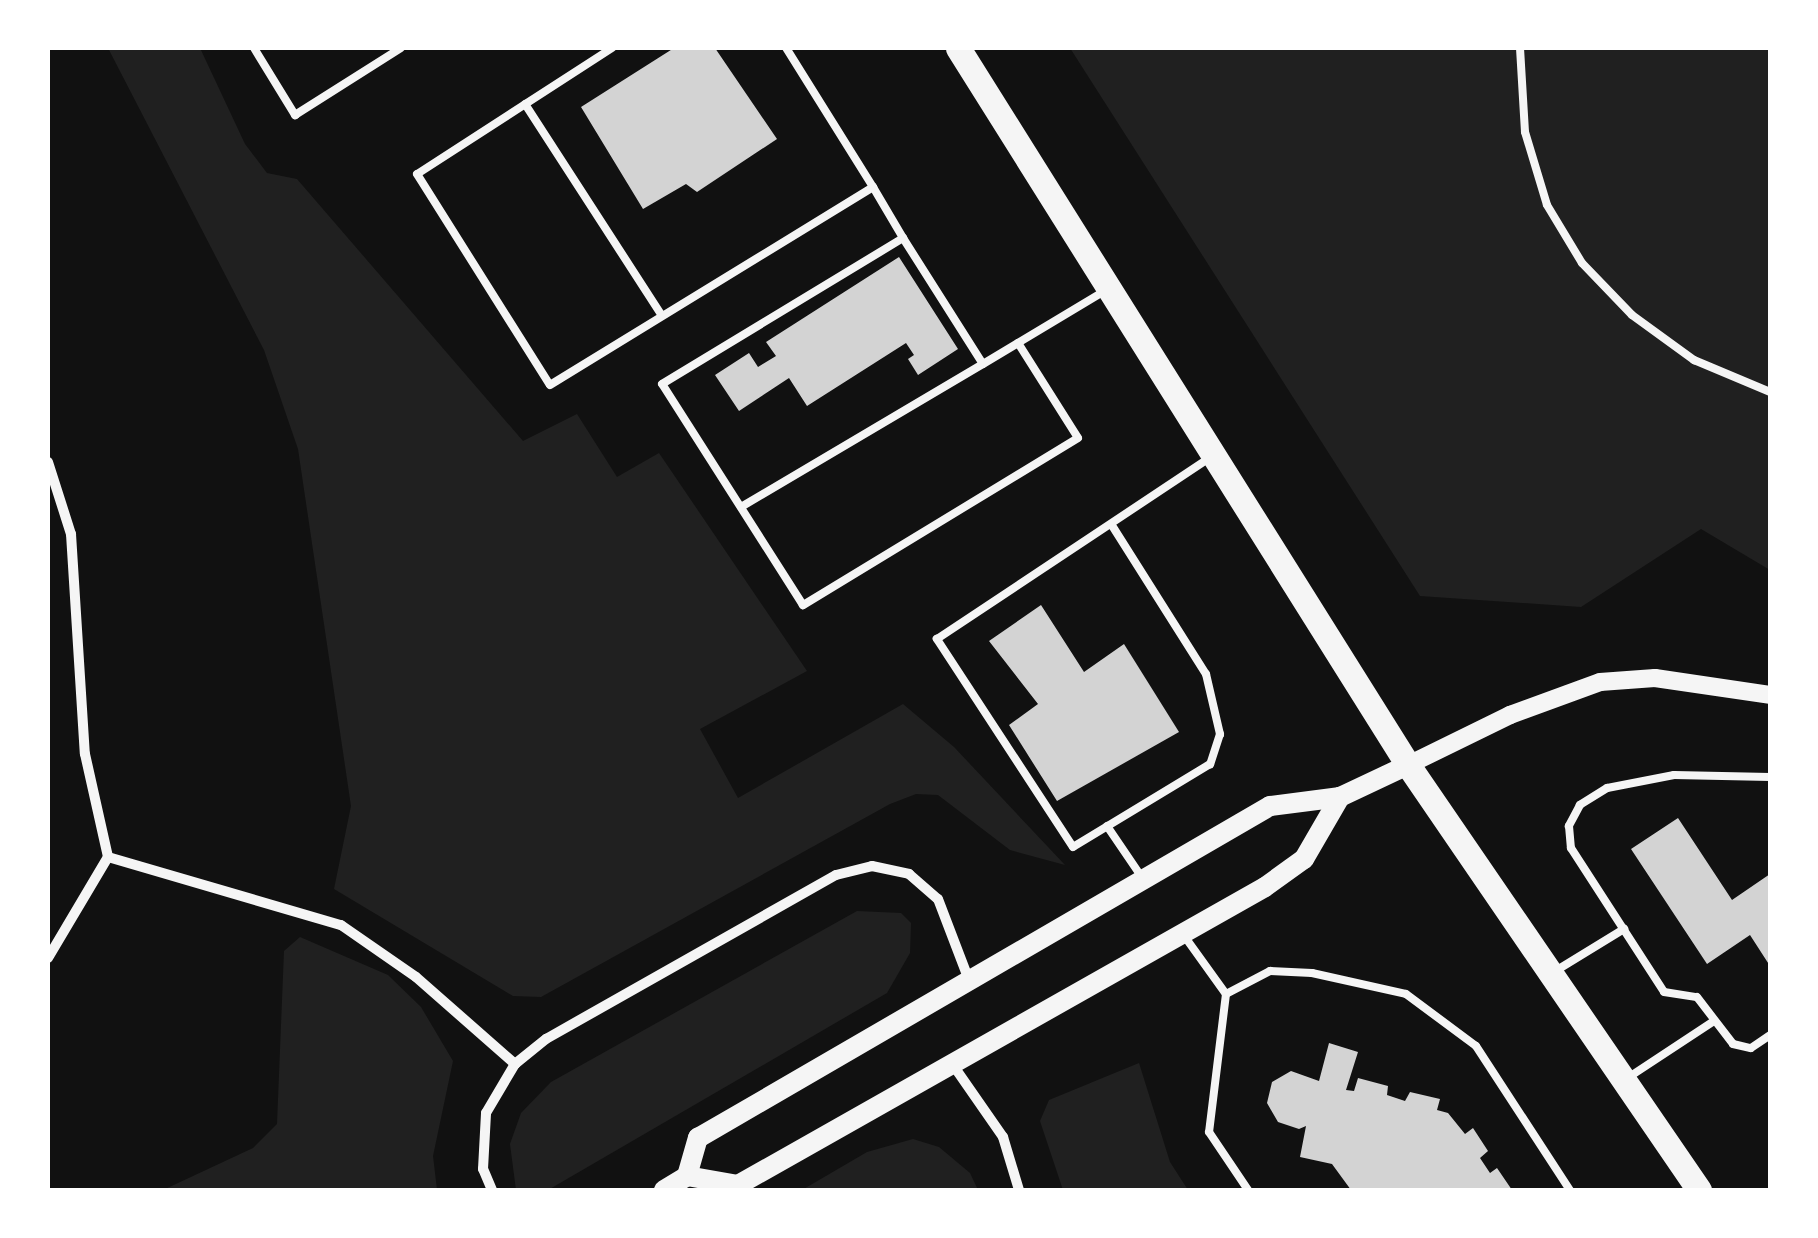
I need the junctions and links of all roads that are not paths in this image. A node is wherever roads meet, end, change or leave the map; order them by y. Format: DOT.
graph roads {
  1 [pos="254,48"];
  2 [pos="400,48"];
  3 [pos="612,48"];
  4 [pos="786,48"];
  5 [pos="958,48"];
  6 [pos="1520,48"];
  7 [pos="525,104"];
  8 [pos="872,187"];
  9 [pos="903,238"];
  10 [pos="1110,287"];
  11 [pos="662,316"];
  12 [pos="1018,342"];
  13 [pos="982,364"];
  14 [pos="1770,392"];
  15 [pos="1215,455"];
  16 [pos="48,462"];
  17 [pos="741,508"];
  18 [pos="1113,527"];
  19 [pos="1770,695"];
  20 [pos="1408,765"];
  21 [pos="1770,776"];
  22 [pos="1340,797"];
  23 [pos="1107,826"];
  24 [pos="108,857"];
  25 [pos="1145,882"];
  26 [pos="1624,929"];
  27 [pos="1182,934"];
  28 [pos="48,958"];
  29 [pos="1553,973"];
  30 [pos="969,980"];
  31 [pos="1226,994"];
  32 [pos="1714,1022"];
  33 [pos="1770,1035"];
  34 [pos="515,1064"];
  35 [pos="952,1065"];
  36 [pos="1625,1080"];
  37 [pos="687,1176"];
  38 [pos="1691,1188"];
  39 [pos="492,1190"];
  40 [pos="664,1190"];
  41 [pos="1019,1190"];
  42 [pos="1248,1190"];
  43 [pos="1570,1190"];
  1 -- 2 [label="lane"];
  3 -- 7 [label="lane"];
  4 -- 8 [label="lane"];
  5 -- 10 [label="main road"];
  6 -- 14 [label="lane"];
  7 -- 11 [label="lane"];
  7 -- 11 [label="lane"];
  8 -- 9 [label="lane"];
  8 -- 11 [label="lane"];
  9 -- 13 [label="lane"];
  9 -- 17 [label="lane"];
  10 -- 12 [label="lane"];
  10 -- 15 [label="main road"];
  12 -- 13 [label="lane"];
  12 -- 17 [label="lane"];
  13 -- 17 [label="lane"];
  15 -- 18 [label="lane"];
  15 -- 20 [label="main road"];
  16 -- 24 [label="street"];
  18 -- 23 [label="lane"];
  18 -- 23 [label="lane"];
  19 -- 20 [label="street"];
  20 -- 22 [label="main road"];
  20 -- 29 [label="main road"];
  21 -- 26 [label="lane"];
  22 -- 25 [label="main road"];
  22 -- 27 [label="main road"];
  23 -- 25 [label="lane"];
  24 -- 28 [label="street"];
  24 -- 34 [label="street"];
  25 -- 30 [label="main road"];
  26 -- 29 [label="lane"];
  26 -- 32 [label="lane"];
  27 -- 31 [label="lane"];
  27 -- 35 [label="main road"];
  29 -- 36 [label="main road"];
  30 -- 34 [label="street"];
  30 -- 37 [label="main road"];
  31 -- 42 [label="lane"];
  31 -- 43 [label="lane"];
  32 -- 33 [label="lane"];
  32 -- 36 [label="lane"];
  34 -- 39 [label="street"];
  35 -- 37 [label="main road"];
  35 -- 41 [label="street"];
  36 -- 38 [label="main road"];
  37 -- 40 [label="main road"];
}
